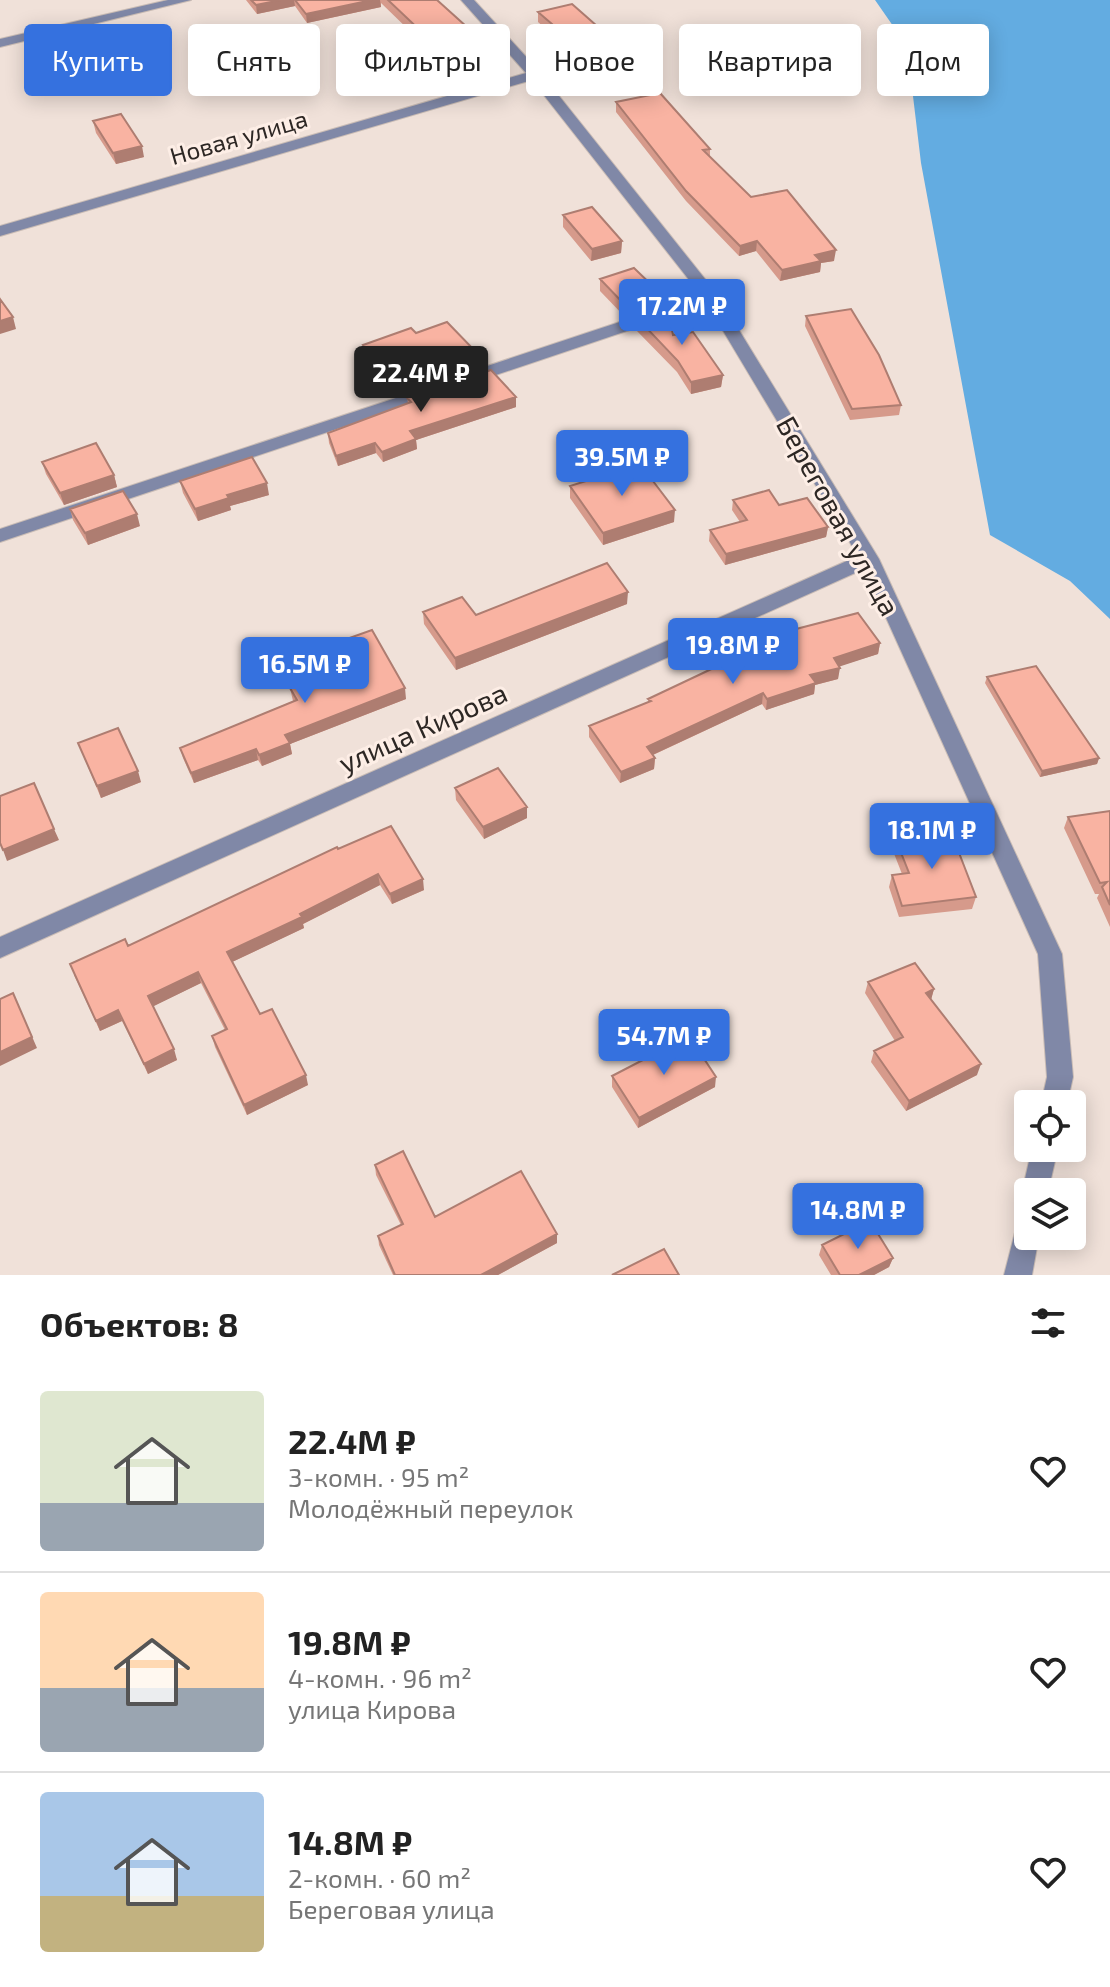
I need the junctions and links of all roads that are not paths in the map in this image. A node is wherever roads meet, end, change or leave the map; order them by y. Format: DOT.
graph roads {
  1 [pos="185,0"];
  2 [pos="467,0"];
  3 [pos="0,43"];
  4 [pos="526,65"];
  5 [pos="526,78"];
  6 [pos="552,96"];
  7 [pos="0,231"];
  8 [pos="711,297"];
  9 [pos="0,536"];
  10 [pos="869,559"];
  11 [pos="0,948"];
  12 [pos="1057,1090"];
  13 [pos="1023,1250"];
  14 [pos="1018,1275"];
  1 -- 3 [label="street"];
  2 -- 4 [label="street, Береговая улица"];
  5 -- 7 [label="street, Новая улица"];
  6 -- 8 [label="street, Береговая улица"];
  8 -- 9 [label="street"];
  8 -- 10 [label="street, Береговая улица"];
  10 -- 11 [label="street, улица Кирова"];
  10 -- 12 [label="street, Береговая улица"];
  13 -- 14 [label="street"];
}
